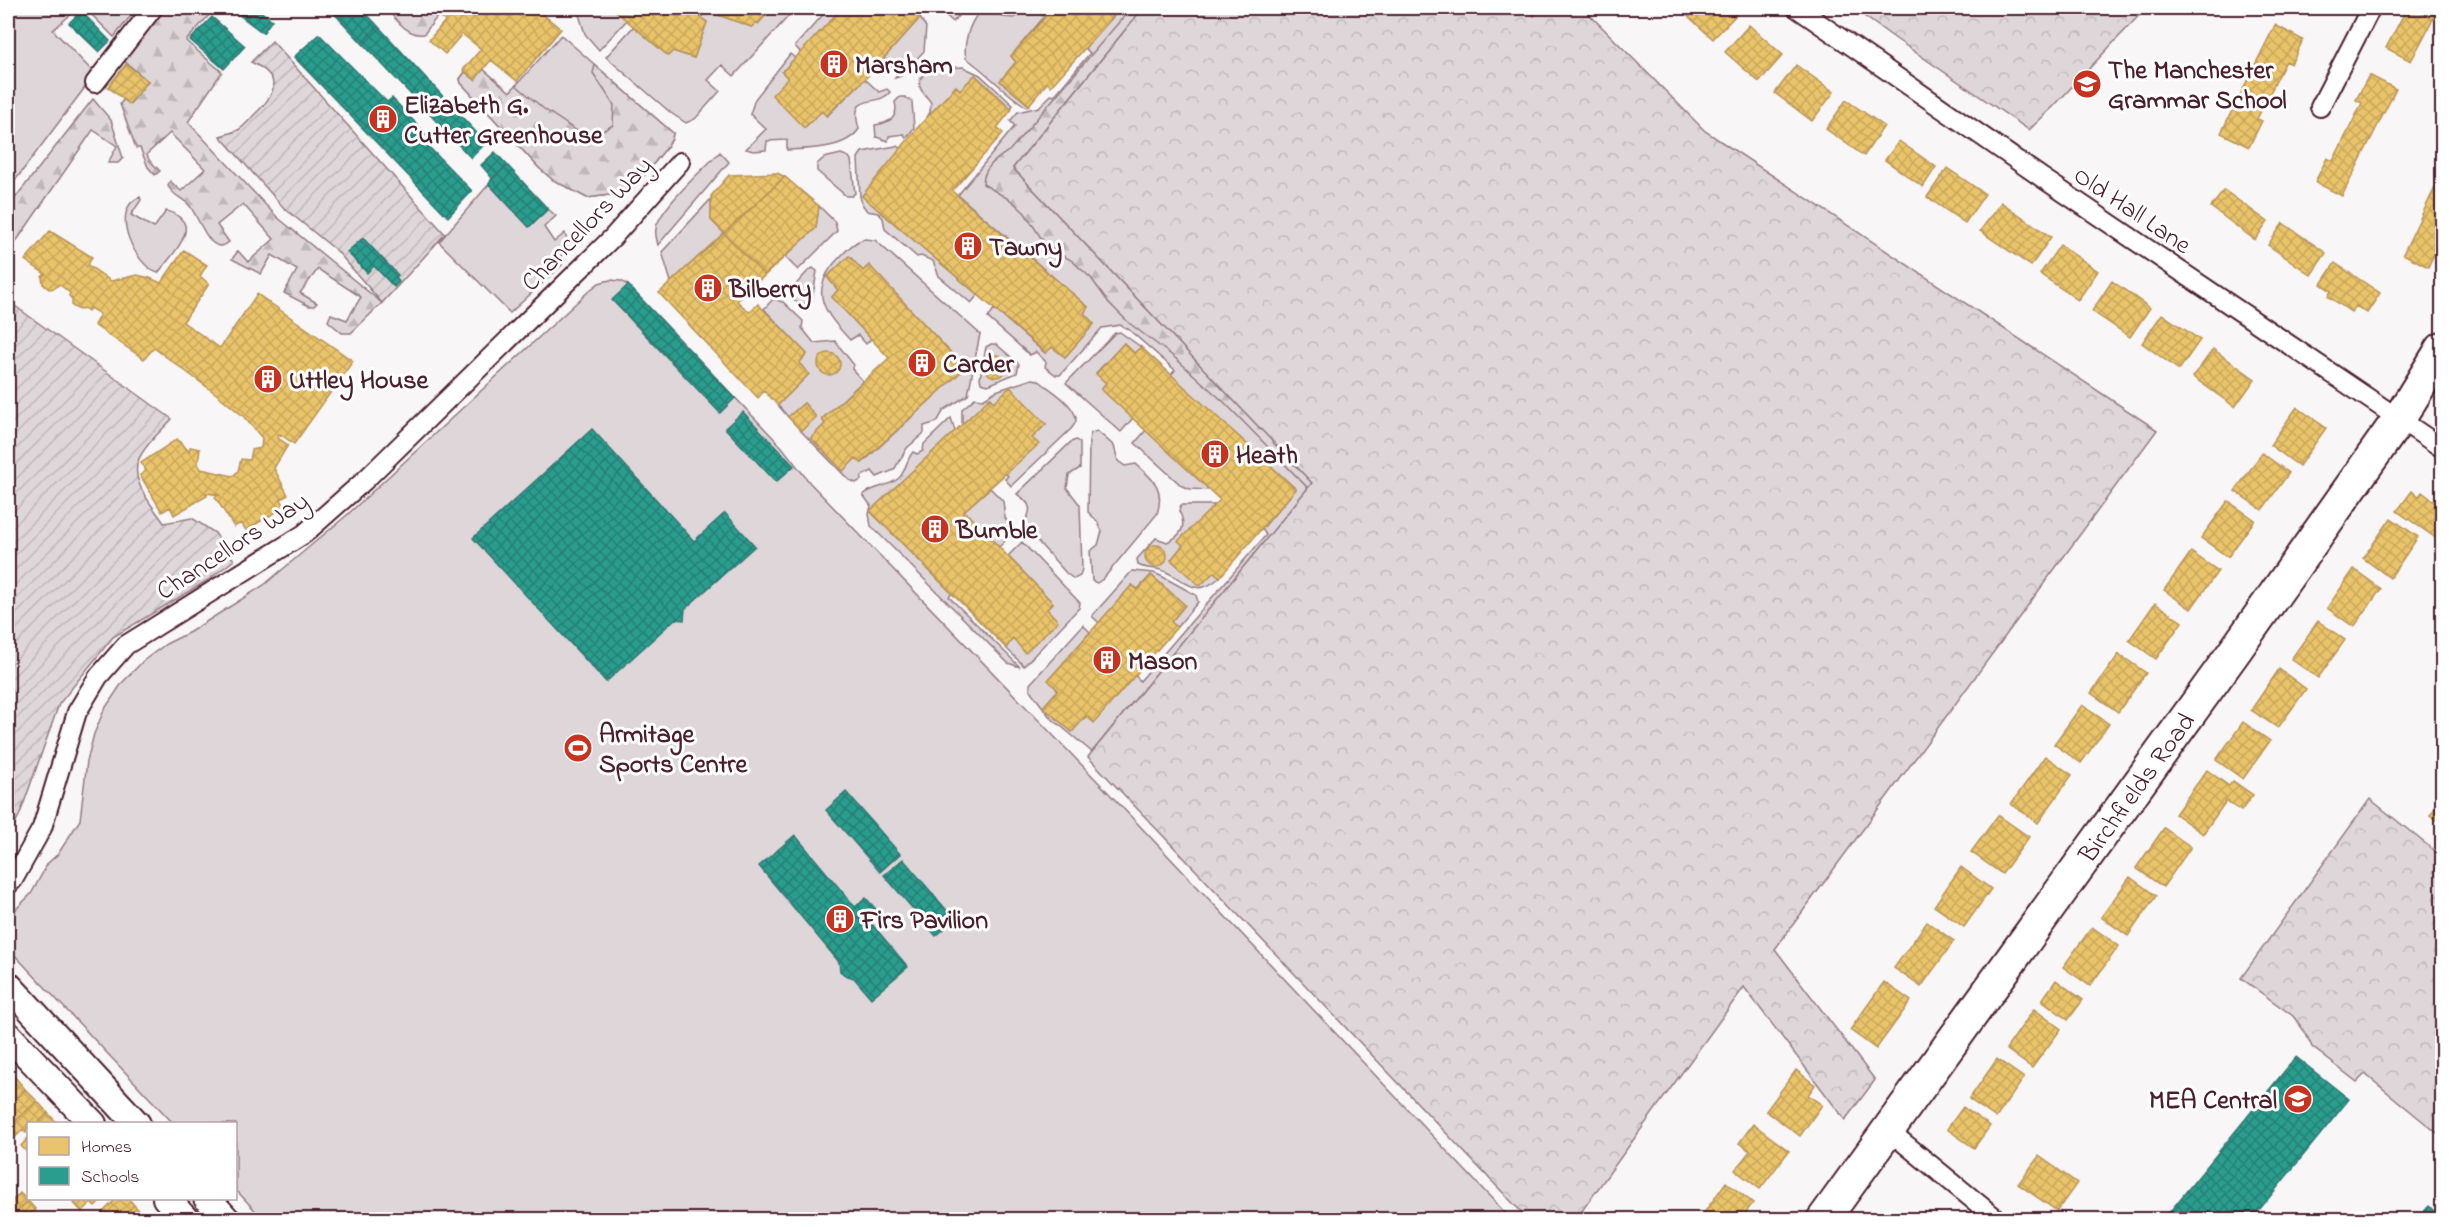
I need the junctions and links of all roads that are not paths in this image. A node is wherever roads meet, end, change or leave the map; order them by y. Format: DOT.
graph roads {
  1 [pos="153,8"];
  2 [pos="1797,8"];
  3 [pos="2371,8"];
  4 [pos="95,83"];
  5 [pos="2320,107"];
  6 [pos="680,162"];
  7 [pos="2442,349"];
  8 [pos="2399,419"];
  9 [pos="2442,448"];
  10 [pos="8,885"];
  11 [pos="8,985"];
  12 [pos="8,1035"];
  13 [pos="91,1122"];
  14 [pos="135,1122"];
  15 [pos="1888,1130"];
  16 [pos="168,1200"];
  17 [pos="209,1200"];
  18 [pos="186,1220"];
  19 [pos="227,1220"];
  20 [pos="1823,1220"];
  21 [pos="1998,1220"];
  1 -- 4 [label="street"];
  2 -- 8 [label="street, Old Hall Lane"];
  3 -- 5 [label="street"];
  6 -- 10 [label="street, Chancellors Way"];
  7 -- 8 [label="highway, Birchfields Road"];
  8 -- 9 [label="street, Old Hall Lane"];
  8 -- 15 [label="highway, Birchfields Road"];
  11 -- 14 [label="main road"];
  12 -- 13 [label="main road"];
  15 -- 20 [label="highway, Birchfields Road"];
  15 -- 21 [label="street"];
  16 -- 18 [label="main road"];
  17 -- 19 [label="main road"];
}
